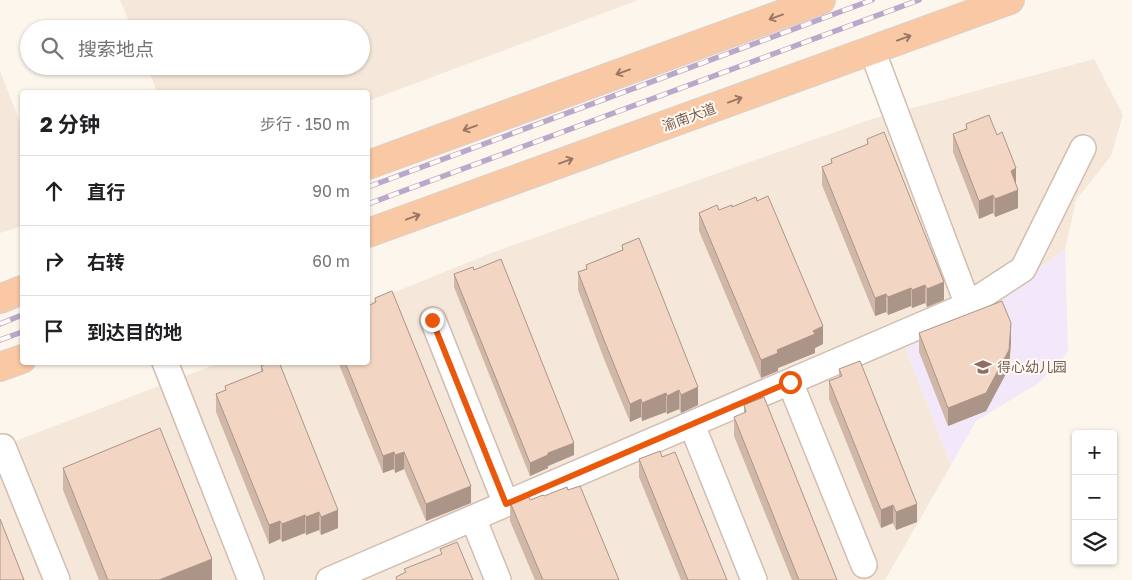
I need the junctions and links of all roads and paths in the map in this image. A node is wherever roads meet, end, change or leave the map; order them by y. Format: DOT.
graph roads {
  1 [pos="821,0"];
  2 [pos="1010,0"];
  3 [pos="872,50"];
  4 [pos="1083,148"];
  5 [pos="370,164"];
  6 [pos="370,233"];
  7 [pos="20,291"];
  8 [pos="0,298"];
  9 [pos="968,305"];
  10 [pos="432,320"];
  11 [pos="20,360"];
  12 [pos="166,365"];
  13 [pos="0,367"];
  14 [pos="790,382"];
  15 [pos="692,425"];
  16 [pos="2,446"];
  17 [pos="506,504"];
  18 [pos="473,518"];
  19 [pos="864,565"];
  20 [pos="335,579"];
  21 [pos="57,580"];
  22 [pos="251,580"];
  23 [pos="498,580"];
  24 [pos="754,580"];
  1 -- 5 [label="highway, one-way"];
  3 -- 2 [label="highway, 渝南大道, one-way"];
  6 -- 3 [label="highway, 渝南大道, one-way"];
  3 -- 9 [label="street"];
  4 -- 9 [label="street"];
  7 -- 8 [label="highway"];
  9 -- 14 [label="street"];
  10 -- 17 [label="street"];
  11 -- 13 [label="highway"];
  12 -- 22 [label="street"];
  14 -- 15 [label="street"];
  14 -- 19 [label="street"];
  15 -- 17 [label="street"];
  15 -- 24 [label="street"];
  16 -- 21 [label="street"];
  17 -- 18 [label="street"];
  18 -- 20 [label="street"];
  18 -- 23 [label="street"];
}
